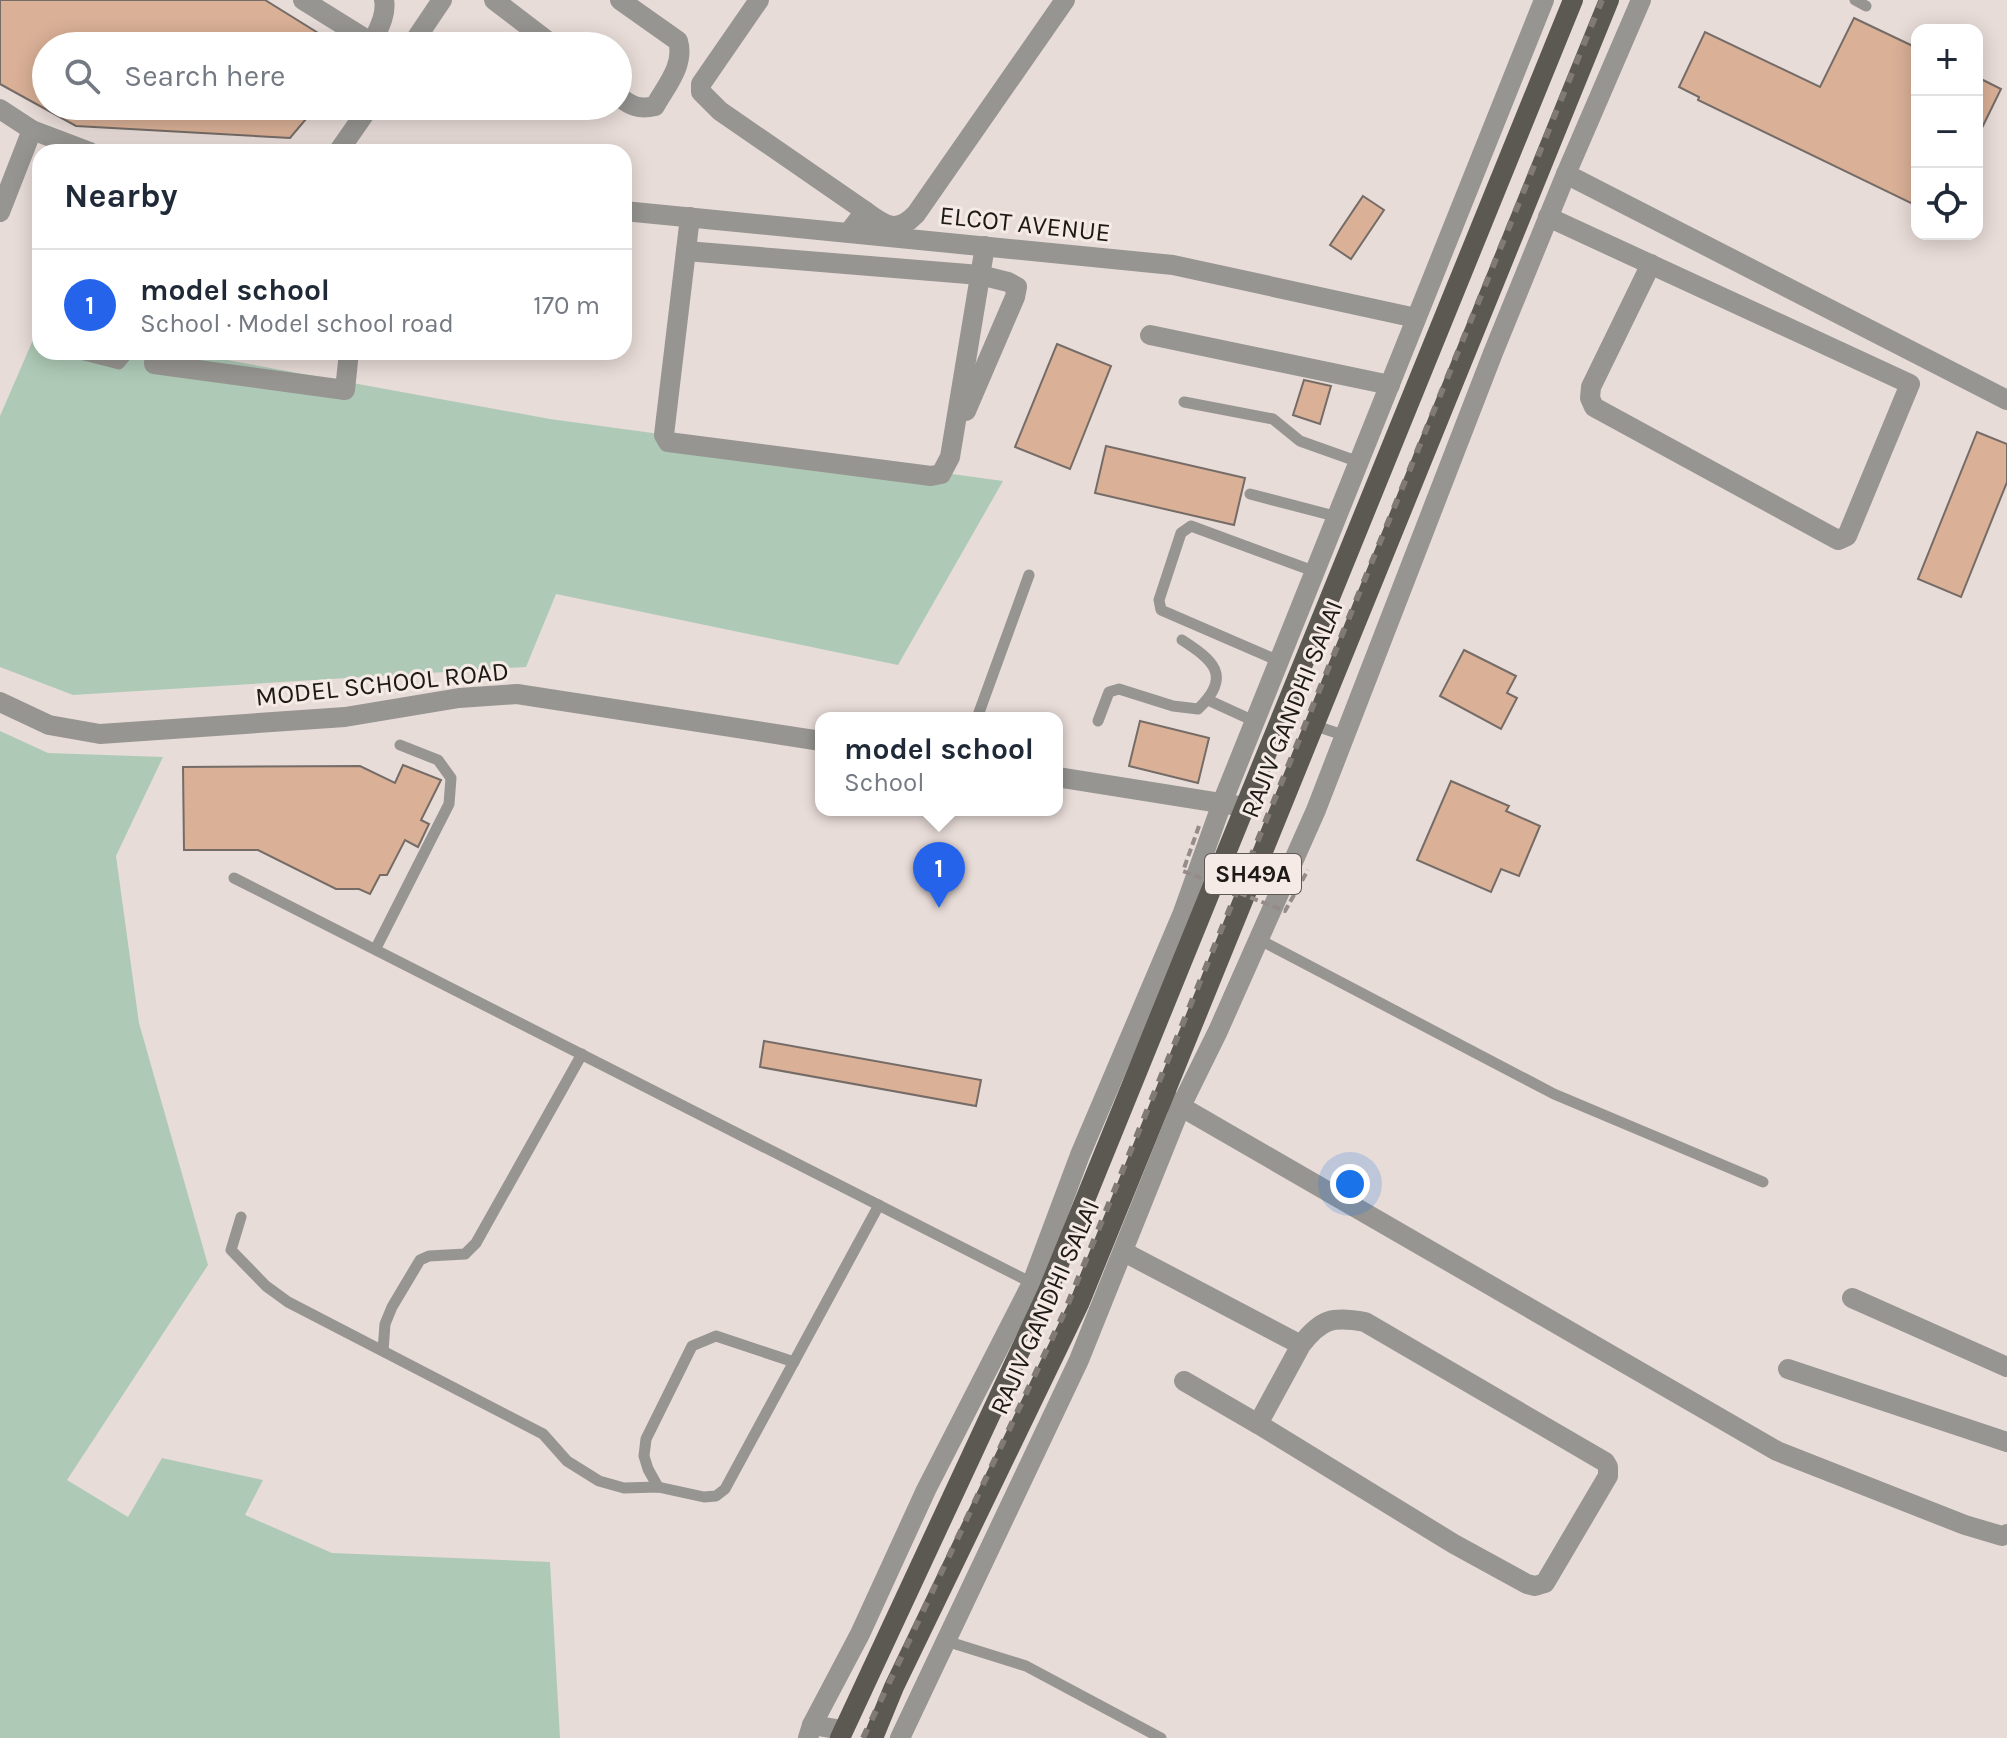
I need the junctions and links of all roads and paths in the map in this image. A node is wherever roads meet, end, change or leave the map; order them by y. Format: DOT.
graph roads {
  1 [pos="303,0"];
  2 [pos="384,0"];
  3 [pos="442,0"];
  4 [pos="494,0"];
  5 [pos="620,0"];
  6 [pos="759,0"];
  7 [pos="1065,0"];
  8 [pos="1544,0"];
  9 [pos="1573,0"];
  10 [pos="1609,0"];
  11 [pos="1641,0"];
  12 [pos="1855,0"];
  13 [pos="1866,6"];
  14 [pos="353,32"];
  15 [pos="378,32"];
  16 [pos="420,32"];
  17 [pos="536,32"];
  18 [pos="1574,84"];
  19 [pos="1599,94"];
  20 [pos="632,106"];
  21 [pos="0,109"];
  22 [pos="360,120"];
  23 [pos="32,130"];
  24 [pos="69,144"];
  25 [pos="344,144"];
  26 [pos="1566,174"];
  27 [pos="865,211"];
  28 [pos="0,212"];
  29 [pos="632,212"];
  30 [pos="690,217"];
  31 [pos="1548,217"];
  32 [pos="849,232"];
  33 [pos="985,246"];
  34 [pos="686,251"];
  35 [pos="1651,264"];
  36 [pos="980,275"];
  37 [pos="1416,318"];
  38 [pos="1150,335"];
  39 [pos="1920,355"];
  40 [pos="103,360"];
  41 [pos="122,360"];
  42 [pos="154,360"];
  43 [pos="348,360"];
  44 [pos="1910,384"];
  45 [pos="1390,385"];
  46 [pos="2007,400"];
  47 [pos="1184,402"];
  48 [pos="1400,428"];
  49 [pos="953,438"];
  50 [pos="1429,439"];
  51 [pos="1359,462"];
  52 [pos="1384,467"];
  53 [pos="1413,477"];
  54 [pos="1250,494"];
  55 [pos="1338,517"];
  56 [pos="1316,572"];
  57 [pos="1029,575"];
  58 [pos="1182,640"];
  59 [pos="1279,661"];
  60 [pos="1208,700"];
  61 [pos="0,702"];
  62 [pos="979,712"];
  63 [pos="1098,721"];
  64 [pos="1254,721"];
  65 [pos="1313,725"];
  66 [pos="1346,736"];
  67 [pos="815,740"];
  68 [pos="400,745"];
  69 [pos="1063,778"];
  70 [pos="1222,803"];
  71 [pos="1246,807"];
  72 [pos="1199,826"];
  73 [pos="1308,870"];
  74 [pos="234,878"];
  75 [pos="1258,939"];
  76 [pos="376,948"];
  77 [pos="582,1054"];
  78 [pos="1172,1102"];
  79 [pos="1763,1182"];
  80 [pos="879,1205"];
  81 [pos="241,1217"];
  82 [pos="1124,1252"];
  83 [pos="1040,1287"];
  84 [pos="1852,1298"];
  85 [pos="1301,1345"];
  86 [pos="383,1351"];
  87 [pos="794,1362"];
  88 [pos="2007,1367"];
  89 [pos="1788,1369"];
  90 [pos="1184,1381"];
  91 [pos="1258,1424"];
  92 [pos="2007,1442"];
  93 [pos="658,1487"];
  94 [pos="2007,1534"];
  95 [pos="946,1641"];
  96 [pos="810,1731"];
  97 [pos="842,1734"];
  98 [pos="873,1736"];
  99 [pos="899,1738"];
  100 [pos="1161,1738"];
  1 -- 14 [label="street"];
  2 -- 15 [label="street"];
  3 -- 16 [label="street"];
  4 -- 17 [label="street"];
  5 -- 20 [label="street"];
  6 -- 27 [label="street"];
  7 -- 27 [label="street"];
  8 -- 37 [label="street"];
  9 -- 48 [label="main road, RAJIV GANDHI SALAI / SH49A"];
  10 -- 18 [label="main road, RAJIV GANDHI SALAI / SH49A"];
  11 -- 19 [label="street"];
  12 -- 13 [label="lane"];
  18 -- 19 [label="street"];
  18 -- 50 [label="main road, RAJIV GANDHI SALAI / SH49A"];
  19 -- 26 [label="street"];
  21 -- 23 [label="street"];
  22 -- 25 [label="street"];
  23 -- 24 [label="street"];
  23 -- 28 [label="street"];
  26 -- 31 [label="street"];
  26 -- 39 [label="street"];
  27 -- 32 [label="street"];
  29 -- 30 [label="street, ELCOT AVENUE"];
  30 -- 32 [label="street, ELCOT AVENUE"];
  30 -- 34 [label="street"];
  31 -- 35 [label="street"];
  31 -- 66 [label="street"];
  32 -- 33 [label="street, ELCOT AVENUE"];
  33 -- 36 [label="street"];
  33 -- 37 [label="street, ELCOT AVENUE"];
  34 -- 36 [label="street"];
  34 -- 49 [label="street"];
  35 -- 44 [label="street"];
  35 -- 44 [label="street"];
  36 -- 49 [label="street"];
  36 -- 49 [label="street"];
  37 -- 45 [label="street"];
  38 -- 45 [label="street"];
  39 -- 44 [label="street"];
  39 -- 46 [label="street"];
  40 -- 41 [label="lane"];
  42 -- 43 [label="street"];
  45 -- 51 [label="street"];
  47 -- 51 [label="lane"];
  48 -- 50 [label="main road"];
  48 -- 52 [label="main road, RAJIV GANDHI SALAI / SH49A"];
  50 -- 53 [label="main road, RAJIV GANDHI SALAI / SH49A"];
  51 -- 55 [label="street"];
  52 -- 53 [label="main road"];
  52 -- 71 [label="main road, RAJIV GANDHI SALAI / SH49A"];
  53 -- 65 [label="main road, RAJIV GANDHI SALAI / SH49A"];
  54 -- 55 [label="lane"];
  55 -- 56 [label="street"];
  56 -- 59 [label="street"];
  56 -- 59 [label="lane"];
  57 -- 62 [label="lane"];
  58 -- 60 [label="lane"];
  59 -- 64 [label="street"];
  60 -- 63 [label="lane"];
  60 -- 64 [label="lane"];
  61 -- 67 [label="street, MODEL SCHOOL ROAD"];
  64 -- 70 [label="street"];
  65 -- 66 [label="lane"];
  65 -- 78 [label="main road, RAJIV GANDHI SALAI / SH49A"];
  66 -- 75 [label="street"];
  68 -- 76 [label="lane"];
  69 -- 70 [label="street"];
  70 -- 71 [label="street"];
  70 -- 83 [label="street"];
  71 -- 83 [label="main road, RAJIV GANDHI SALAI / SH49A"];
  72 -- 73 [label="path, bridge"];
  74 -- 76 [label="lane"];
  75 -- 78 [label="street"];
  75 -- 79 [label="lane"];
  76 -- 77 [label="lane"];
  77 -- 80 [label="lane"];
  77 -- 86 [label="lane"];
  78 -- 82 [label="street"];
  78 -- 94 [label="street"];
  78 -- 98 [label="main road, RAJIV GANDHI SALAI / SH49A"];
  80 -- 83 [label="lane"];
  80 -- 87 [label="lane"];
  81 -- 86 [label="lane"];
  82 -- 85 [label="street"];
  82 -- 95 [label="street"];
  83 -- 96 [label="street"];
  83 -- 97 [label="main road, RAJIV GANDHI SALAI / SH49A"];
  84 -- 88 [label="street"];
  85 -- 91 [label="street"];
  85 -- 91 [label="street"];
  86 -- 93 [label="lane"];
  87 -- 93 [label="lane"];
  87 -- 93 [label="lane"];
  89 -- 92 [label="street"];
  90 -- 91 [label="street"];
  95 -- 99 [label="street"];
  95 -- 100 [label="lane"];
  96 -- 97 [label="street"];
  98 -- 99 [label="street"];
}
